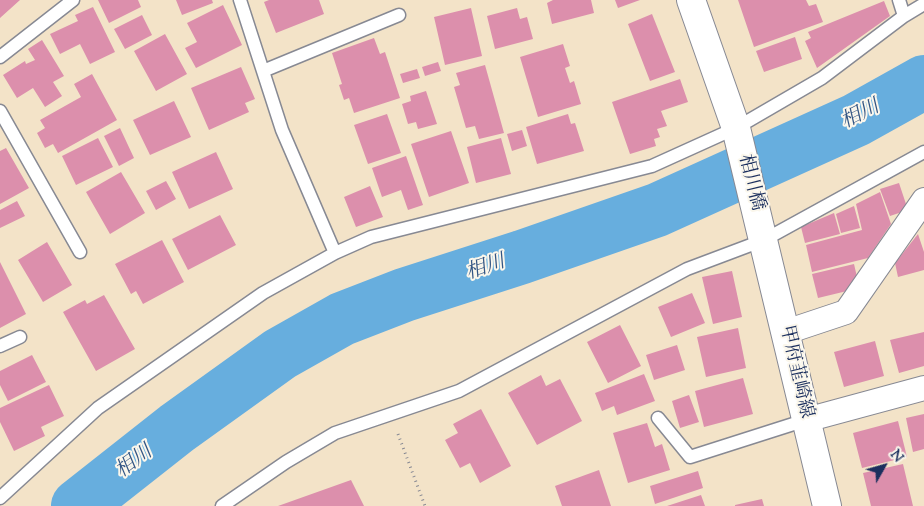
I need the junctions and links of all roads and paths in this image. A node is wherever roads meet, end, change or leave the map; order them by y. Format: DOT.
graph roads {
  1 [pos="73,0"];
  2 [pos="240,0"];
  3 [pos="691,0"];
  4 [pos="899,0"];
  5 [pos="924,4"];
  6 [pos="399,15"];
  7 [pos="904,16"];
  8 [pos="0,57"];
  9 [pos="263,71"];
  10 [pos="0,112"];
  11 [pos="736,128"];
  12 [pos="924,152"];
  13 [pos="924,200"];
  14 [pos="764,239"];
  15 [pos="80,252"];
  16 [pos="335,253"];
  17 [pos="786,332"];
  18 [pos="20,337"];
  19 [pos="0,346"];
  20 [pos="924,388"];
  21 [pos="391,414"];
  22 [pos="658,418"];
  23 [pos="806,420"];
  24 [pos="0,498"];
  25 [pos="222,506"];
  26 [pos="424,506"];
  27 [pos="827,506"];
  1 -- 8 [label="lane"];
  2 -- 9 [label="lane"];
  3 -- 11 [label="main road"];
  4 -- 7 [label="lane"];
  5 -- 7 [label="lane"];
  6 -- 9 [label="lane"];
  7 -- 11 [label="lane"];
  9 -- 16 [label="lane"];
  10 -- 15 [label="lane"];
  11 -- 14 [label="main road, 相川橋"];
  11 -- 16 [label="lane"];
  12 -- 14 [label="lane"];
  13 -- 17 [label="street"];
  14 -- 17 [label="main road, 甲府韮崎線"];
  14 -- 21 [label="lane"];
  16 -- 24 [label="lane"];
  17 -- 23 [label="main road, 甲府韮崎線"];
  18 -- 19 [label="lane"];
  20 -- 23 [label="street"];
  21 -- 25 [label="lane"];
  21 -- 26 [label="path"];
  22 -- 23 [label="lane"];
  23 -- 27 [label="main road, 甲府韮崎線"];
}
